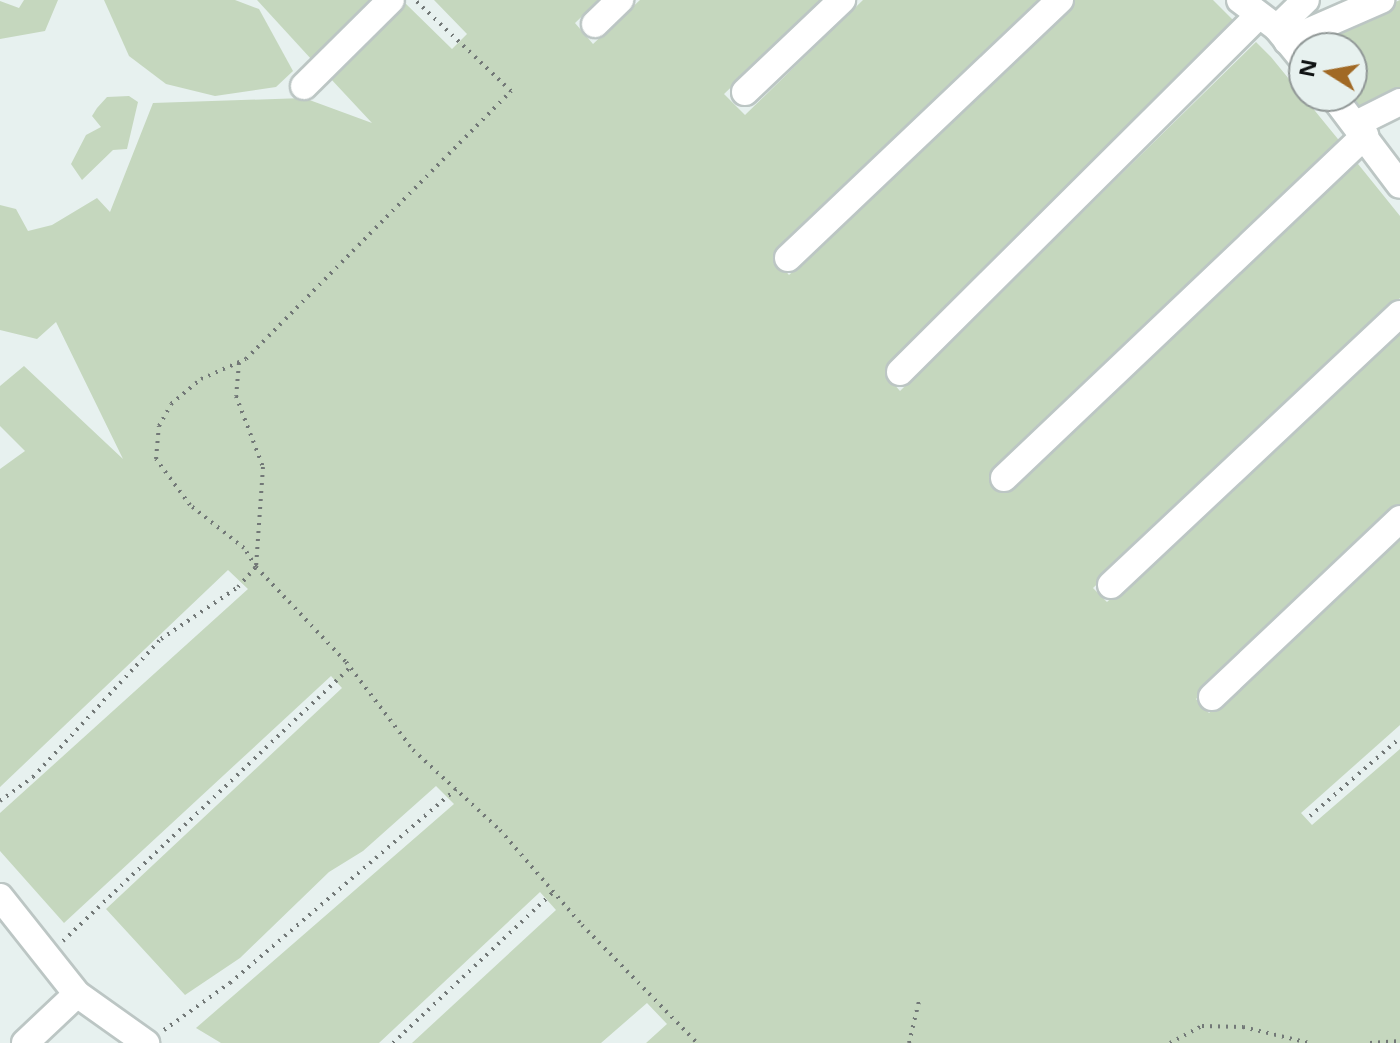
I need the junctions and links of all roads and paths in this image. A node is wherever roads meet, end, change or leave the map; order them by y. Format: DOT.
graph roads {
  1 [pos="391,0"];
  2 [pos="415,0"];
  3 [pos="620,0"];
  4 [pos="842,0"];
  5 [pos="1060,0"];
  6 [pos="1306,0"];
  7 [pos="1381,0"];
  8 [pos="595,24"];
  9 [pos="1273,29"];
  10 [pos="304,86"];
  11 [pos="745,92"];
  12 [pos="1400,102"];
  13 [pos="1346,112"];
  14 [pos="1361,130"];
  15 [pos="1400,185"];
  16 [pos="788,258"];
  17 [pos="1400,314"];
  18 [pos="239,363"];
  19 [pos="900,372"];
  20 [pos="1004,478"];
  21 [pos="1400,519"];
  22 [pos="256,567"];
  23 [pos="1111,585"];
  24 [pos="351,667"];
  25 [pos="1212,697"];
  26 [pos="1400,738"];
  27 [pos="456,789"];
  28 [pos="0,801"];
  29 [pos="1310,816"];
  30 [pos="553,892"];
  31 [pos="0,897"];
  32 [pos="47,956"];
  33 [pos="77,994"];
  34 [pos="919,1001"];
  35 [pos="152,1039"];
  36 [pos="1400,1041"];
  37 [pos="25,1043"];
  38 [pos="393,1043"];
  39 [pos="697,1043"];
  40 [pos="909,1043"];
  41 [pos="1170,1043"];
  42 [pos="1309,1043"];
  43 [pos="1370,1043"];
  1 -- 10 [label="street"];
  2 -- 18 [label="path"];
  3 -- 8 [label="street"];
  4 -- 11 [label="street"];
  5 -- 16 [label="street"];
  6 -- 9 [label="street"];
  7 -- 9 [label="street"];
  9 -- 19 [label="street"];
  12 -- 14 [label="street"];
  13 -- 14 [label="street"];
  14 -- 15 [label="street"];
  14 -- 20 [label="street"];
  17 -- 23 [label="street"];
  18 -- 22 [label="path"];
  18 -- 22 [label="path"];
  21 -- 25 [label="street"];
  22 -- 24 [label="path"];
  22 -- 28 [label="path"];
  24 -- 27 [label="path"];
  24 -- 32 [label="path"];
  26 -- 29 [label="path"];
  27 -- 30 [label="path"];
  27 -- 35 [label="path"];
  30 -- 38 [label="path"];
  30 -- 39 [label="path"];
  31 -- 32 [label="street"];
  32 -- 33 [label="street"];
  33 -- 35 [label="street"];
  33 -- 37 [label="street"];
  34 -- 40 [label="path"];
  36 -- 43 [label="path"];
  41 -- 42 [label="path"];
}
